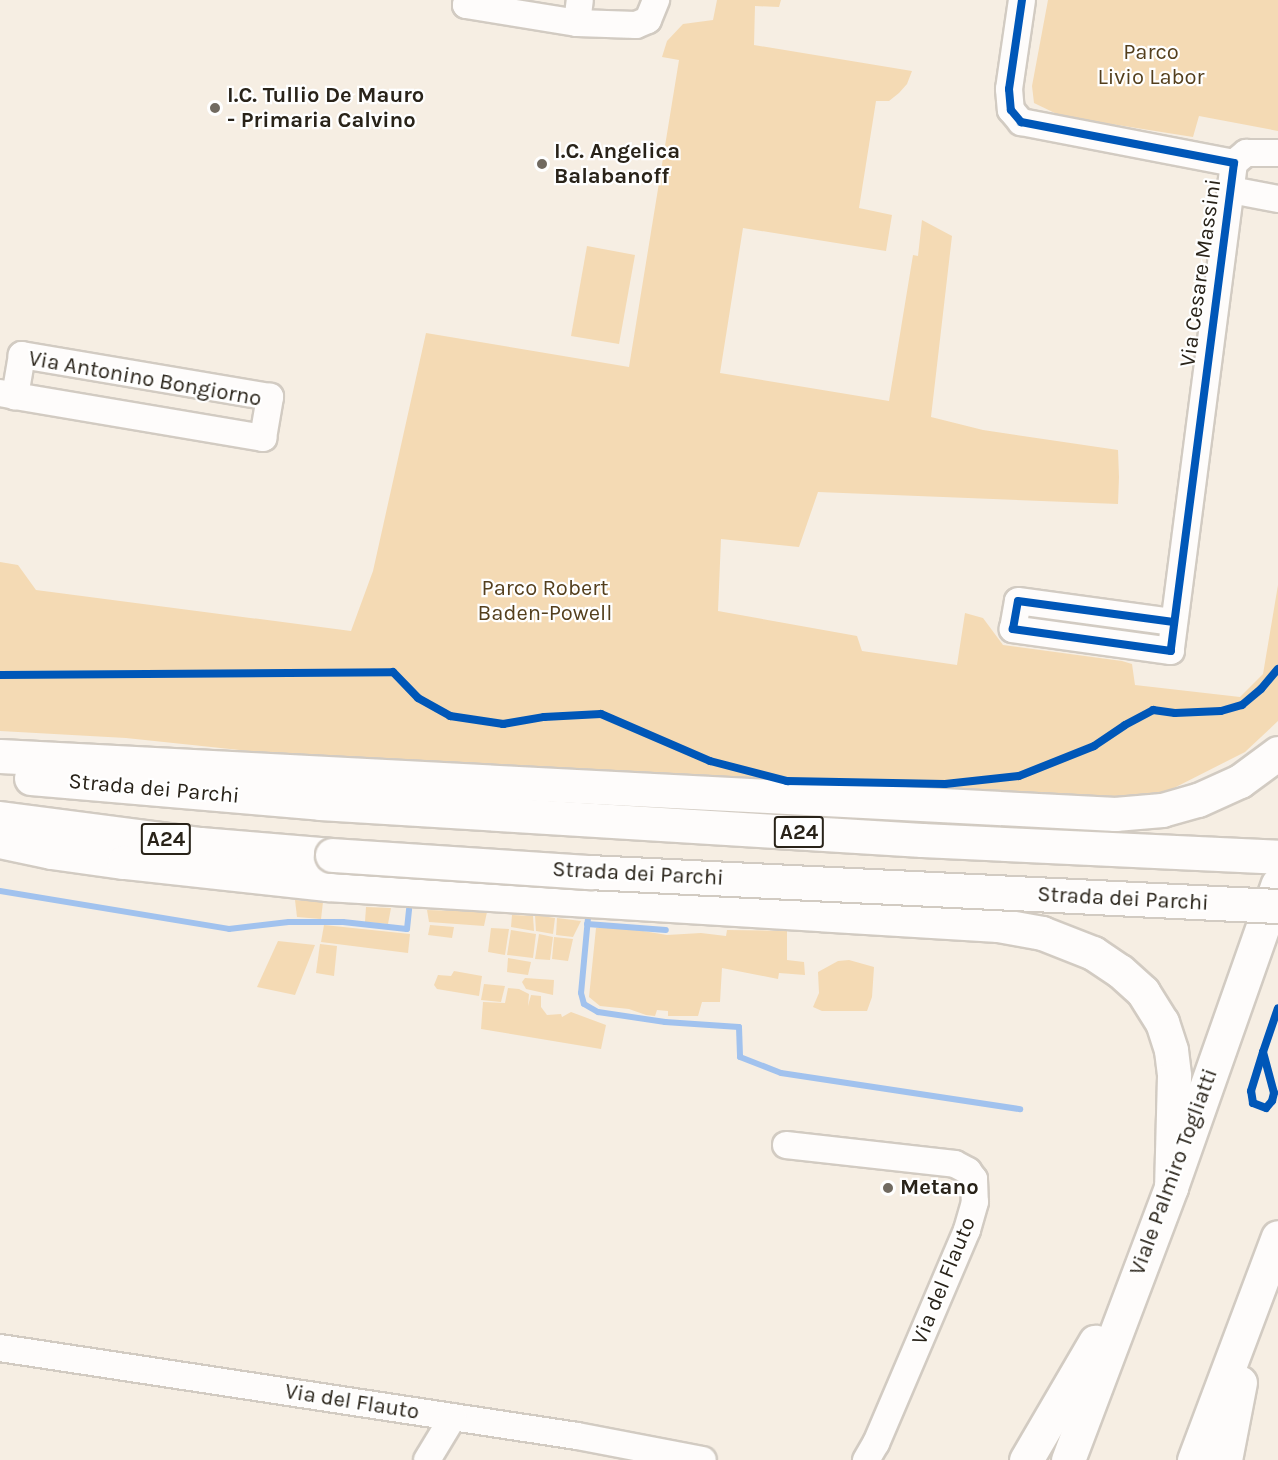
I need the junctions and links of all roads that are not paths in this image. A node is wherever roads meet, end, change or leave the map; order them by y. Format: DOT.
graph roads {
  1 [pos="467,0"];
  2 [pos="656,0"];
  3 [pos="1022,0"];
  4 [pos="579,12"];
  5 [pos="1278,153"];
  6 [pos="1234,163"];
  7 [pos="1231,190"];
  8 [pos="1278,200"];
  9 [pos="8,394"];
  10 [pos="1174,622"];
  11 [pos="1278,753"];
  12 [pos="0,756"];
  13 [pos="0,774"];
  14 [pos="0,818"];
  15 [pos="0,841"];
  16 [pos="1278,856"];
  17 [pos="1278,884"];
  18 [pos="1278,906"];
  19 [pos="786,1145"];
  20 [pos="1171,1187"];
  21 [pos="1273,1251"];
  22 [pos="1141,1262"];
  23 [pos="0,1348"];
  24 [pos="453,1417"];
  25 [pos="427,1460"];
  26 [pos="703,1460"];
  27 [pos="866,1460"];
  28 [pos="1026,1460"];
  29 [pos="1068,1460"];
  30 [pos="1194,1460"];
  31 [pos="1225,1460"];
  1 -- 4 [label="street"];
  2 -- 4 [label="street"];
  3 -- 6 [label="street, Via Cesare Massini"];
  5 -- 6 [label="street, Via Cesare Massini"];
  6 -- 7 [label="street, Via Cesare Massini"];
  7 -- 8 [label="street, Via Cesare Massini"];
  7 -- 10 [label="street, Via Cesare Massini"];
  9 -- 9 [label="street, Via Antonino Bongiorno"];
  10 -- 10 [label="street, Via Cesare Massini"];
  11 -- 12 [label="main road"];
  13 -- 16 [label="main road, Strada dei Parchi / A24"];
  14 -- 18 [label="main road, Strada dei Parchi / A24, bridge"];
  15 -- 20 [label="main road"];
  17 -- 20 [label="main road, Viale Palmiro Togliatti"];
  19 -- 27 [label="street, Via del Flauto"];
  20 -- 22 [label="main road, Viale Palmiro Togliatti"];
  21 -- 30 [label="main road"];
  21 -- 31 [label="main road"];
  22 -- 28 [label="main road"];
  22 -- 29 [label="main road, Viale Palmiro Togliatti"];
  23 -- 24 [label="street, Via del Flauto"];
  24 -- 25 [label="street"];
  24 -- 26 [label="street, Via del Flauto"];
}
